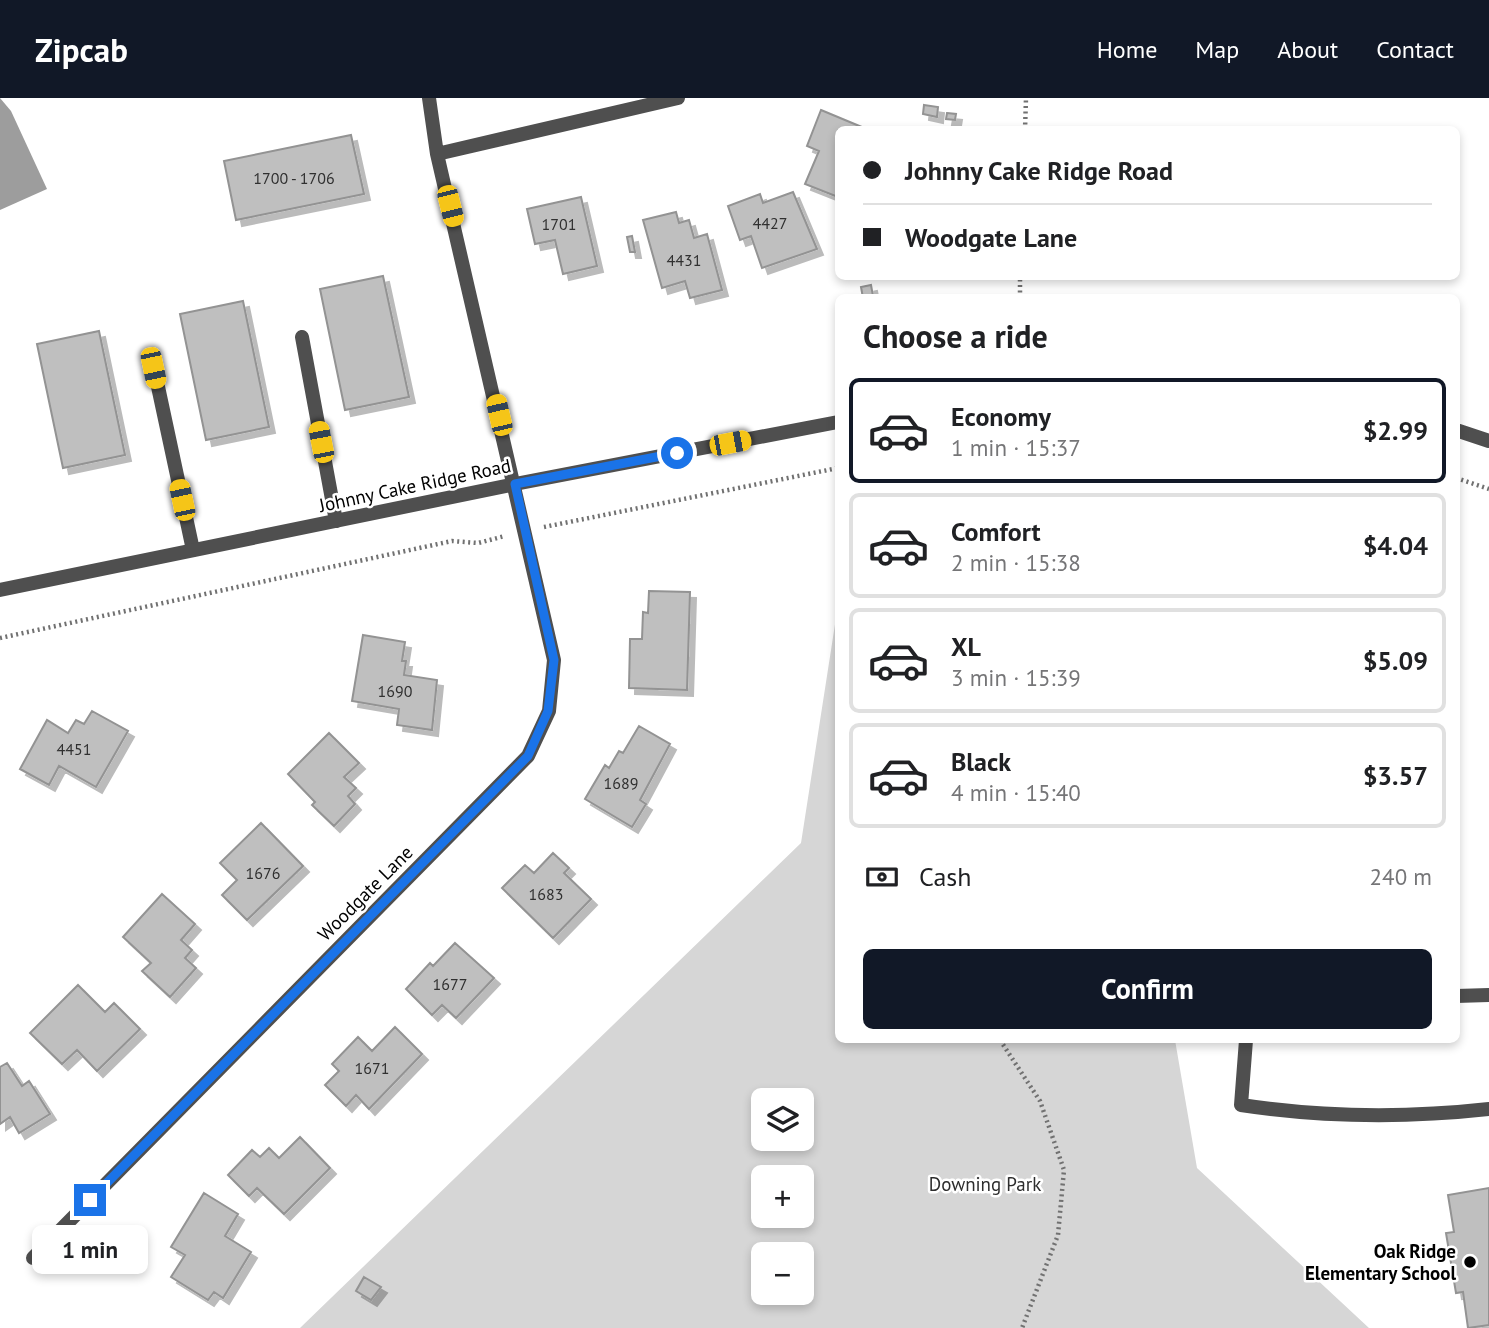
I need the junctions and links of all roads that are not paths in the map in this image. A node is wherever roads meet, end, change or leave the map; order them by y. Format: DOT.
graph roads {
  1 [pos="429,98"];
  2 [pos="678,98"];
  3 [pos="437,155"];
  4 [pos="302,337"];
  5 [pos="153,368"];
  6 [pos="835,423"];
  7 [pos="1460,431"];
  8 [pos="1489,441"];
  9 [pos="515,484"];
  10 [pos="336,521"];
  11 [pos="193,550"];
  12 [pos="0,590"];
  13 [pos="1489,995"];
  14 [pos="1460,996"];
  15 [pos="1247,1043"];
  16 [pos="1489,1109"];
  17 [pos="33,1258"];
  1 -- 3 [label="street, Woodgate Lane"];
  2 -- 3 [label="street"];
  3 -- 9 [label="street, Woodgate Lane"];
  4 -- 10 [label="street"];
  5 -- 11 [label="street"];
  6 -- 9 [label="street, Johnny Cake Ridge Road"];
  7 -- 8 [label="street"];
  9 -- 10 [label="street, Johnny Cake Ridge Road"];
  9 -- 17 [label="street, Woodgate Lane"];
  10 -- 11 [label="street, Johnny Cake Ridge Road"];
  11 -- 12 [label="street, Johnny Cake Ridge Road"];
  13 -- 14 [label="street"];
  15 -- 16 [label="street"];
}
